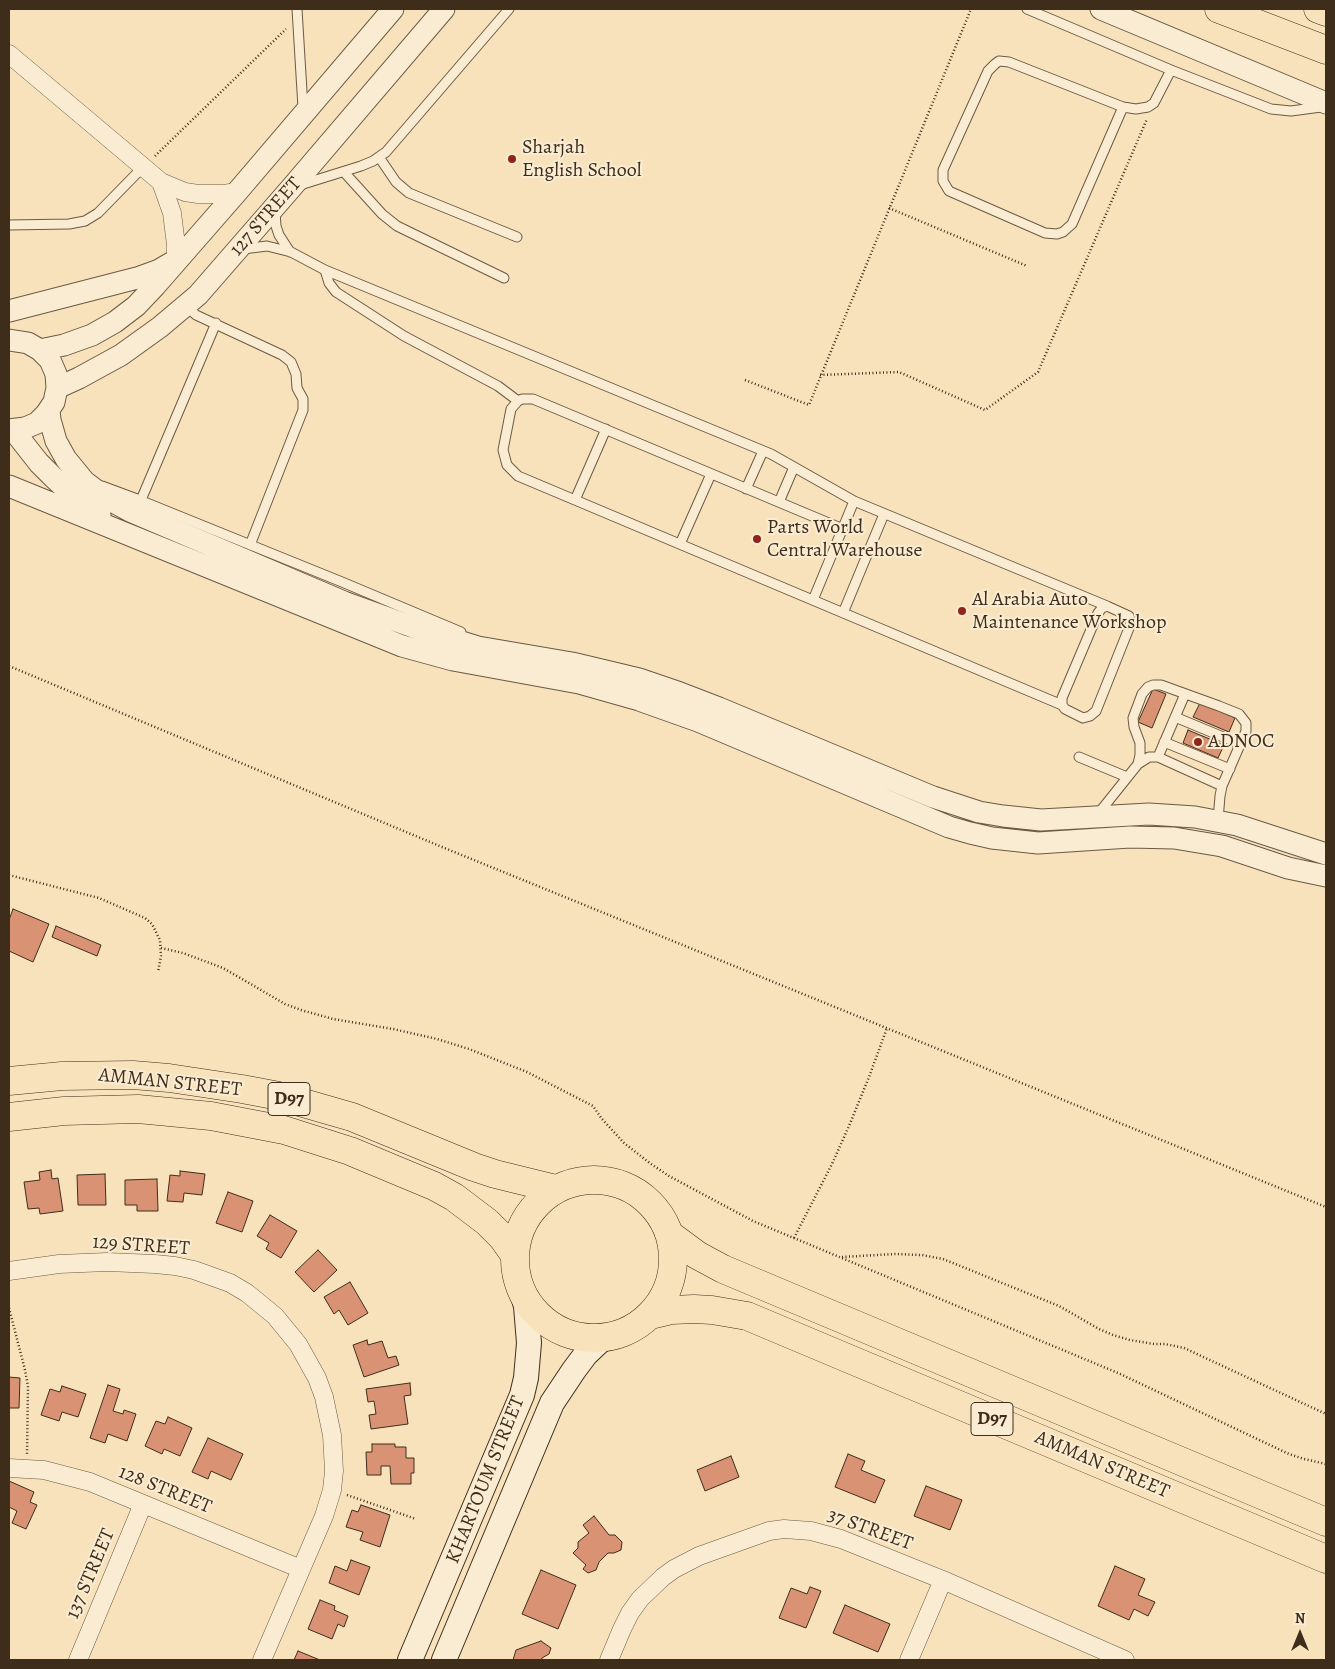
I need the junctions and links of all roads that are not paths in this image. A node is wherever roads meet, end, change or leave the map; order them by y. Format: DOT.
graph roads {
  1 [pos="392,9"];
  2 [pos="444,9"];
  3 [pos="508,9"];
  4 [pos="1027,9"];
  5 [pos="1101,9"];
  6 [pos="1219,9"];
  7 [pos="1318,9"];
  8 [pos="1326,12"];
  9 [pos="298,13"];
  10 [pos="1326,50"];
  11 [pos="9,54"];
  12 [pos="1171,70"];
  13 [pos="1326,104"];
  14 [pos="1123,107"];
  15 [pos="304,114"];
  16 [pos="379,157"];
  17 [pos="143,168"];
  18 [pos="344,172"];
  19 [pos="161,182"];
  20 [pos="292,187"];
  21 [pos="237,192"];
  22 [pos="276,206"];
  23 [pos="9,225"];
  24 [pos="517,236"];
  25 [pos="235,252"];
  26 [pos="291,252"];
  27 [pos="176,261"];
  28 [pos="325,270"];
  29 [pos="504,278"];
  30 [pos="186,306"];
  31 [pos="9,311"];
  32 [pos="216,323"];
  33 [pos="9,340"];
  34 [pos="40,350"];
  35 [pos="57,388"];
  36 [pos="518,401"];
  37 [pos="49,410"];
  38 [pos="606,429"];
  39 [pos="11,430"];
  40 [pos="763,451"];
  41 [pos="794,467"];
  42 [pos="711,474"];
  43 [pos="84,480"];
  44 [pos="9,486"];
  45 [pos="746,488"];
  46 [pos="141,500"];
  47 [pos="575,500"];
  48 [pos="854,501"];
  49 [pos="778,502"];
  50 [pos="884,514"];
  51 [pos="843,529"];
  52 [pos="130,534"];
  53 [pos="680,544"];
  54 [pos="250,545"];
  55 [pos="813,600"];
  56 [pos="1107,606"];
  57 [pos="843,613"];
  58 [pos="499,650"];
  59 [pos="1185,694"];
  60 [pos="1062,705"];
  61 [pos="1175,717"];
  62 [pos="1164,742"];
  63 [pos="1240,744"];
  64 [pos="1079,757"];
  65 [pos="1158,757"];
  66 [pos="1138,764"];
  67 [pos="1230,769"];
  68 [pos="1127,777"];
  69 [pos="1222,786"];
  70 [pos="1096,818"];
  71 [pos="1218,820"];
  72 [pos="1326,854"];
  73 [pos="1326,876"];
  74 [pos="9,1081"];
  75 [pos="9,1117"];
  76 [pos="556,1189"];
  77 [pos="670,1235"];
  78 [pos="514,1254"];
  79 [pos="9,1271"];
  80 [pos="522,1292"];
  81 [pos="651,1315"];
  82 [pos="603,1338"];
  83 [pos="9,1468"];
  84 [pos="144,1504"];
  85 [pos="1326,1522"];
  86 [pos="1326,1559"];
  87 [pos="301,1569"];
  88 [pos="943,1580"];
  89 [pos="78,1660"];
  90 [pos="262,1660"];
  91 [pos="410,1660"];
  92 [pos="444,1660"];
  93 [pos="609,1660"];
  94 [pos="909,1660"];
  95 [pos="1125,1660"];
  1 -- 15 [label="street, 127 STREET"];
  2 -- 20 [label="street, 127 STREET"];
  3 -- 16 [label="lane"];
  4 -- 12 [label="lane"];
  5 -- 13 [label="street"];
  6 -- 10 [label="main road"];
  7 -- 8 [label="main road"];
  9 -- 15 [label="lane"];
  11 -- 17 [label="street"];
  12 -- 13 [label="lane"];
  12 -- 14 [label="lane"];
  14 -- 14 [label="lane"];
  15 -- 21 [label="street, 127 STREET"];
  16 -- 18 [label="lane"];
  16 -- 24 [label="lane"];
  17 -- 19 [label="street"];
  17 -- 23 [label="lane"];
  18 -- 20 [label="lane"];
  18 -- 29 [label="lane"];
  19 -- 21 [label="street"];
  19 -- 27 [label="street"];
  20 -- 22 [label="street, 127 STREET"];
  21 -- 27 [label="street, 127 STREET"];
  22 -- 25 [label="street, 127 STREET"];
  22 -- 26 [label="lane"];
  25 -- 26 [label="lane"];
  25 -- 30 [label="street, 127 STREET"];
  26 -- 28 [label="lane"];
  27 -- 31 [label="street"];
  27 -- 34 [label="street, 127 STREET"];
  28 -- 36 [label="lane"];
  28 -- 40 [label="lane"];
  30 -- 32 [label="lane"];
  30 -- 35 [label="street, 127 STREET"];
  32 -- 46 [label="lane"];
  32 -- 54 [label="lane"];
  33 -- 34 [label="street"];
  34 -- 35 [label="street"];
  35 -- 37 [label="street"];
  36 -- 38 [label="lane"];
  36 -- 47 [label="lane"];
  37 -- 39 [label="street"];
  37 -- 43 [label="street"];
  38 -- 42 [label="lane"];
  38 -- 47 [label="lane"];
  39 -- 52 [label="street"];
  40 -- 41 [label="lane"];
  40 -- 45 [label="lane"];
  41 -- 48 [label="lane"];
  41 -- 49 [label="lane"];
  42 -- 45 [label="lane"];
  42 -- 53 [label="lane"];
  43 -- 46 [label="lane"];
  43 -- 58 [label="street"];
  44 -- 52 [label="street"];
  45 -- 49 [label="lane"];
  46 -- 54 [label="lane"];
  47 -- 53 [label="lane"];
  48 -- 50 [label="lane"];
  48 -- 51 [label="lane"];
  49 -- 51 [label="lane"];
  50 -- 56 [label="lane"];
  50 -- 57 [label="lane"];
  51 -- 55 [label="lane"];
  52 -- 73 [label="street"];
  53 -- 55 [label="lane"];
  54 -- 58 [label="lane"];
  55 -- 57 [label="lane"];
  56 -- 60 [label="lane"];
  56 -- 60 [label="lane"];
  57 -- 60 [label="lane"];
  58 -- 70 [label="street"];
  59 -- 61 [label="lane"];
  59 -- 63 [label="lane"];
  59 -- 66 [label="lane"];
  61 -- 62 [label="lane"];
  61 -- 63 [label="lane"];
  62 -- 65 [label="lane"];
  62 -- 67 [label="lane"];
  63 -- 67 [label="lane"];
  64 -- 68 [label="lane"];
  65 -- 66 [label="lane"];
  65 -- 69 [label="lane"];
  66 -- 68 [label="lane"];
  67 -- 69 [label="lane"];
  68 -- 70 [label="lane"];
  69 -- 71 [label="lane"];
  70 -- 71 [label="street"];
  71 -- 72 [label="street"];
  74 -- 76 [label="main road, AMMAN STREET / D97"];
  75 -- 78 [label="main road, AMMAN STREET / D97"];
  76 -- 77 [label="main road"];
  76 -- 78 [label="main road"];
  77 -- 81 [label="main road"];
  77 -- 85 [label="main road, AMMAN STREET / D97"];
  78 -- 80 [label="main road"];
  79 -- 87 [label="street, 129 STREET"];
  80 -- 82 [label="main road"];
  80 -- 91 [label="main road, KHARTOUM STREET"];
  81 -- 82 [label="main road"];
  81 -- 86 [label="main road, AMMAN STREET / D97"];
  82 -- 92 [label="main road, KHARTOUM STREET"];
  83 -- 84 [label="street, 128 STREET"];
  84 -- 87 [label="street, 128 STREET"];
  84 -- 89 [label="street, 137 STREET"];
  87 -- 90 [label="street, 129 STREET"];
  88 -- 93 [label="street, 37 STREET"];
  88 -- 94 [label="street"];
  88 -- 95 [label="street, 37 STREET"];
}
